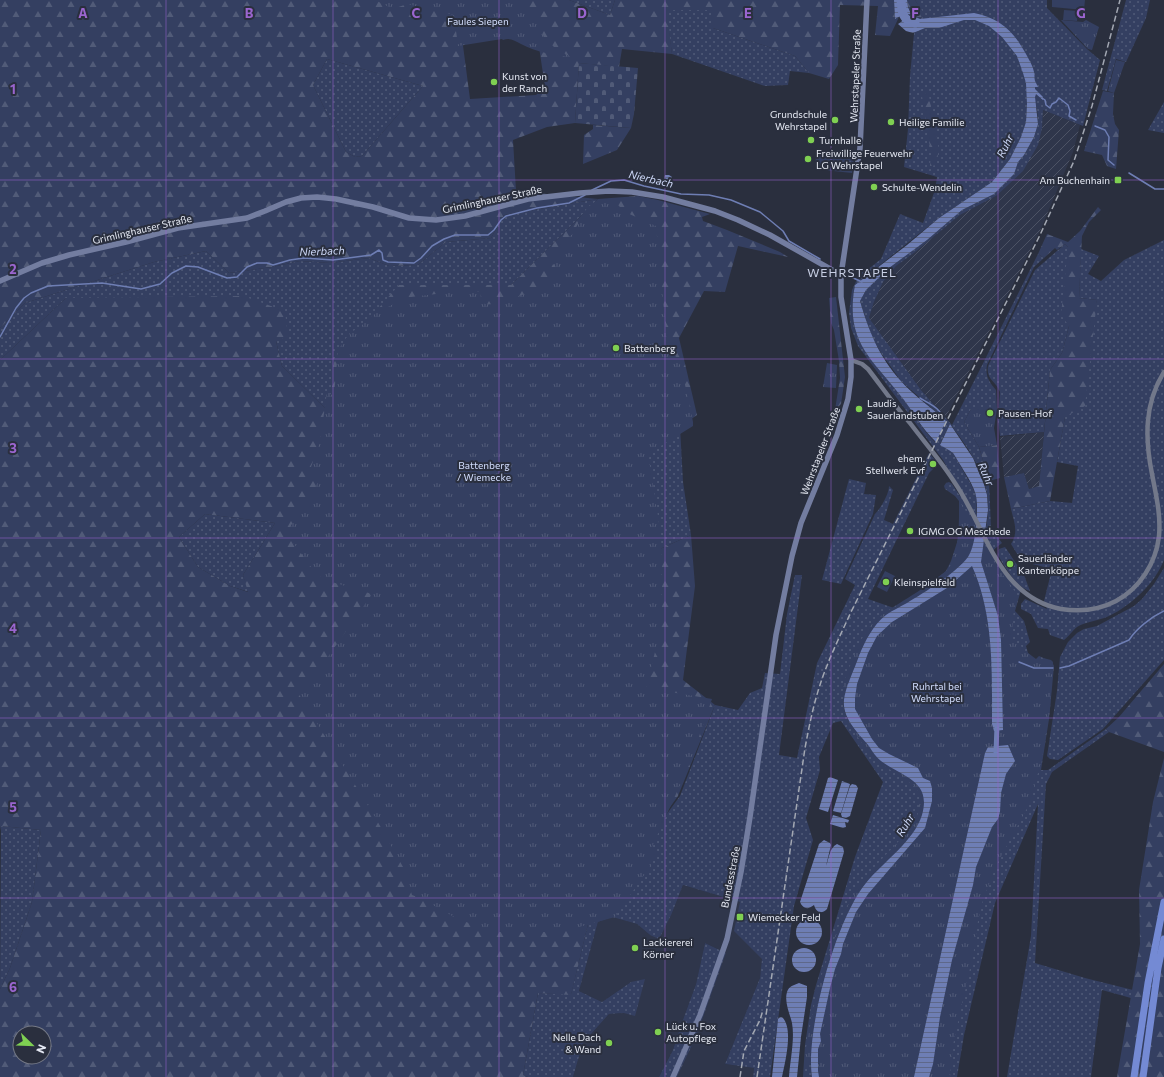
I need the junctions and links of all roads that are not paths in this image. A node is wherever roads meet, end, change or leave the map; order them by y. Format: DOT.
graph roads {
  1 [pos="867,0"];
  2 [pos="841,275"];
  3 [pos="0,281"];
  4 [pos="851,360"];
  5 [pos="1164,372"];
  6 [pos="771,671"];
  7 [pos="1164,902"];
  8 [pos="1164,940"];
  9 [pos="673,1077"];
  10 [pos="1134,1077"];
  11 [pos="1143,1077"];
  1 -- 2 [label="main road, Wehrstapeler Straße"];
  2 -- 3 [label="main road, Grimlinghauser Straße"];
  2 -- 4 [label="main road, Wehrstapeler Straße"];
  4 -- 5 [label="street"];
  4 -- 6 [label="main road, Wehrstapeler Straße"];
  6 -- 9 [label="main road, Bundesstraße"];
  7 -- 10 [label="highway"];
  8 -- 11 [label="highway"];
}
